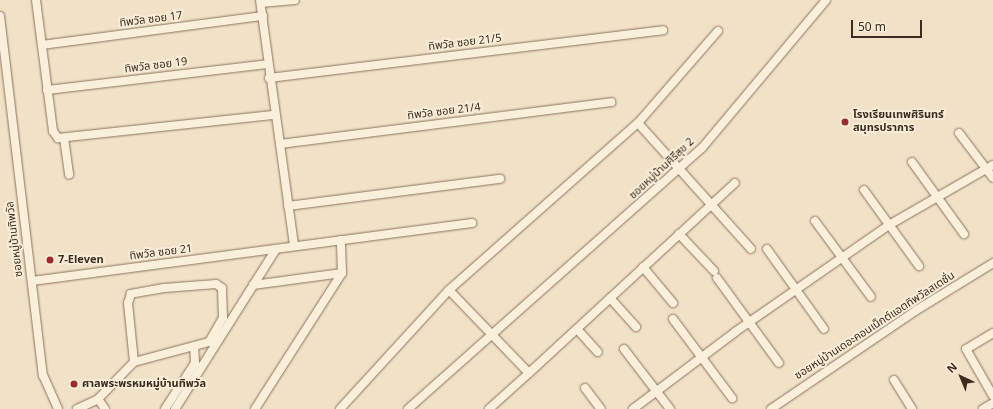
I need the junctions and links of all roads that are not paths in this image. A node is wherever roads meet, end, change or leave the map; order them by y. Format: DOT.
graph roads {
  1 [pos="36,0"];
  2 [pos="295,0"];
  3 [pos="826,0"];
  4 [pos="260,2"];
  5 [pos="0,16"];
  6 [pos="262,16"];
  7 [pos="663,30"];
  8 [pos="718,31"];
  9 [pos="42,45"];
  10 [pos="267,64"];
  11 [pos="269,78"];
  12 [pos="47,90"];
  13 [pos="611,102"];
  14 [pos="275,115"];
  15 [pos="638,123"];
  16 [pos="959,133"];
  17 [pos="64,138"];
  18 [pos="280,144"];
  19 [pos="912,162"];
  20 [pos="990,167"];
  21 [pos="679,170"];
  22 [pos="69,176"];
  23 [pos="993,178"];
  24 [pos="500,179"];
  25 [pos="734,183"];
  26 [pos="864,190"];
  27 [pos="938,199"];
  28 [pos="288,206"];
  29 [pos="710,206"];
  30 [pos="815,221"];
  31 [pos="472,223"];
  32 [pos="890,225"];
  33 [pos="679,234"];
  34 [pos="964,234"];
  35 [pos="341,240"];
  36 [pos="294,246"];
  37 [pos="276,249"];
  38 [pos="751,249"];
  39 [pos="767,250"];
  40 [pos="843,258"];
  41 [pos="993,263"];
  42 [pos="919,266"];
  43 [pos="643,267"];
  44 [pos="342,273"];
  45 [pos="32,281"];
  46 [pos="253,285"];
  47 [pos="449,290"];
  48 [pos="796,290"];
  49 [pos="871,297"];
  50 [pos="610,298"];
  51 [pos="673,303"];
  52 [pos="673,319"];
  53 [pos="750,322"];
  54 [pos="636,327"];
  55 [pos="576,329"];
  56 [pos="824,329"];
  57 [pos="993,333"];
  58 [pos="492,334"];
  59 [pos="194,346"];
  60 [pos="624,349"];
  61 [pos="598,352"];
  62 [pos="701,357"];
  63 [pos="134,362"];
  64 [pos="779,363"];
  65 [pos="529,373"];
  66 [pos="894,380"];
  67 [pos="585,388"];
  68 [pos="657,391"];
  69 [pos="993,396"];
  70 [pos="732,398"];
  71 [pos="98,399"];
  72 [pos="993,403"];
  73 [pos="58,409"];
  74 [pos="77,409"];
  75 [pos="105,409"];
  76 [pos="165,409"];
  77 [pos="175,409"];
  78 [pos="255,409"];
  79 [pos="340,409"];
  80 [pos="408,409"];
  81 [pos="489,409"];
  82 [pos="601,409"];
  83 [pos="633,409"];
  84 [pos="670,409"];
  85 [pos="770,409"];
  86 [pos="912,409"];
  87 [pos="983,409"];
  1 -- 9 [label="street"];
  2 -- 4 [label="street"];
  3 -- 21 [label="street, ซอยหมู่บ้านศิรีสุข 2"];
  4 -- 6 [label="street"];
  5 -- 45 [label="street, ซอยหมู่บ้านทิพวัล"];
  6 -- 9 [label="street, ทิพวัล ซอย 17"];
  6 -- 10 [label="street"];
  7 -- 11 [label="street, ทิพวัล ซอย 21/5"];
  8 -- 15 [label="street"];
  9 -- 12 [label="street"];
  10 -- 11 [label="street"];
  10 -- 12 [label="street, ทิพวัล ซอย 19"];
  11 -- 14 [label="street"];
  12 -- 17 [label="street"];
  13 -- 18 [label="street, ทิพวัล ซอย 21/4"];
  14 -- 17 [label="street"];
  14 -- 18 [label="street"];
  15 -- 21 [label="street"];
  15 -- 47 [label="street"];
  16 -- 20 [label="street"];
  17 -- 22 [label="street"];
  18 -- 28 [label="street"];
  19 -- 27 [label="street"];
  20 -- 23 [label="street"];
  20 -- 27 [label="street"];
  21 -- 29 [label="street"];
  21 -- 58 [label="street, ซอยหมู่บ้านศิรีสุข 2"];
  24 -- 28 [label="street"];
  25 -- 29 [label="street"];
  26 -- 32 [label="street"];
  27 -- 32 [label="street"];
  27 -- 34 [label="street"];
  28 -- 36 [label="street"];
  29 -- 33 [label="street"];
  29 -- 38 [label="street"];
  30 -- 40 [label="street"];
  31 -- 35 [label="street, ทิพวัล ซอย 21"];
  32 -- 40 [label="street"];
  32 -- 42 [label="street"];
  33 -- 43 [label="street"];
  33 -- 53 [label="street"];
  35 -- 36 [label="street, ทิพวัล ซอย 21"];
  35 -- 44 [label="street"];
  36 -- 37 [label="street, ทิพวัล ซอย 21"];
  37 -- 45 [label="street, ทิพวัล ซอย 21"];
  37 -- 46 [label="street"];
  39 -- 48 [label="street"];
  40 -- 48 [label="street"];
  40 -- 49 [label="street"];
  41 -- 85 [label="street, ซอยหมู่บ้านเดอะคอนเน็กต์แอตทิพวัลสเตชั่น"];
  43 -- 50 [label="street"];
  43 -- 51 [label="street"];
  44 -- 46 [label="street"];
  44 -- 78 [label="street"];
  45 -- 73 [label="street, ซอยหมู่บ้านทิพวัล"];
  46 -- 77 [label="street"];
  47 -- 58 [label="street"];
  47 -- 79 [label="street"];
  48 -- 53 [label="street"];
  48 -- 56 [label="street"];
  50 -- 54 [label="street"];
  50 -- 55 [label="street"];
  52 -- 62 [label="street"];
  53 -- 62 [label="street"];
  53 -- 64 [label="street"];
  55 -- 61 [label="street"];
  55 -- 65 [label="street"];
  57 -- 69 [label="street"];
  58 -- 65 [label="street"];
  58 -- 80 [label="street, ซอยหมู่บ้านศิรีสุข 2"];
  59 -- 63 [label="street"];
  59 -- 63 [label="street"];
  59 -- 76 [label="street"];
  60 -- 68 [label="street"];
  62 -- 68 [label="street"];
  62 -- 70 [label="street"];
  63 -- 71 [label="street"];
  65 -- 81 [label="street"];
  66 -- 86 [label="street"];
  67 -- 82 [label="street"];
  68 -- 83 [label="street"];
  68 -- 84 [label="street"];
  71 -- 74 [label="street"];
  71 -- 75 [label="street"];
  72 -- 87 [label="street"];
}
